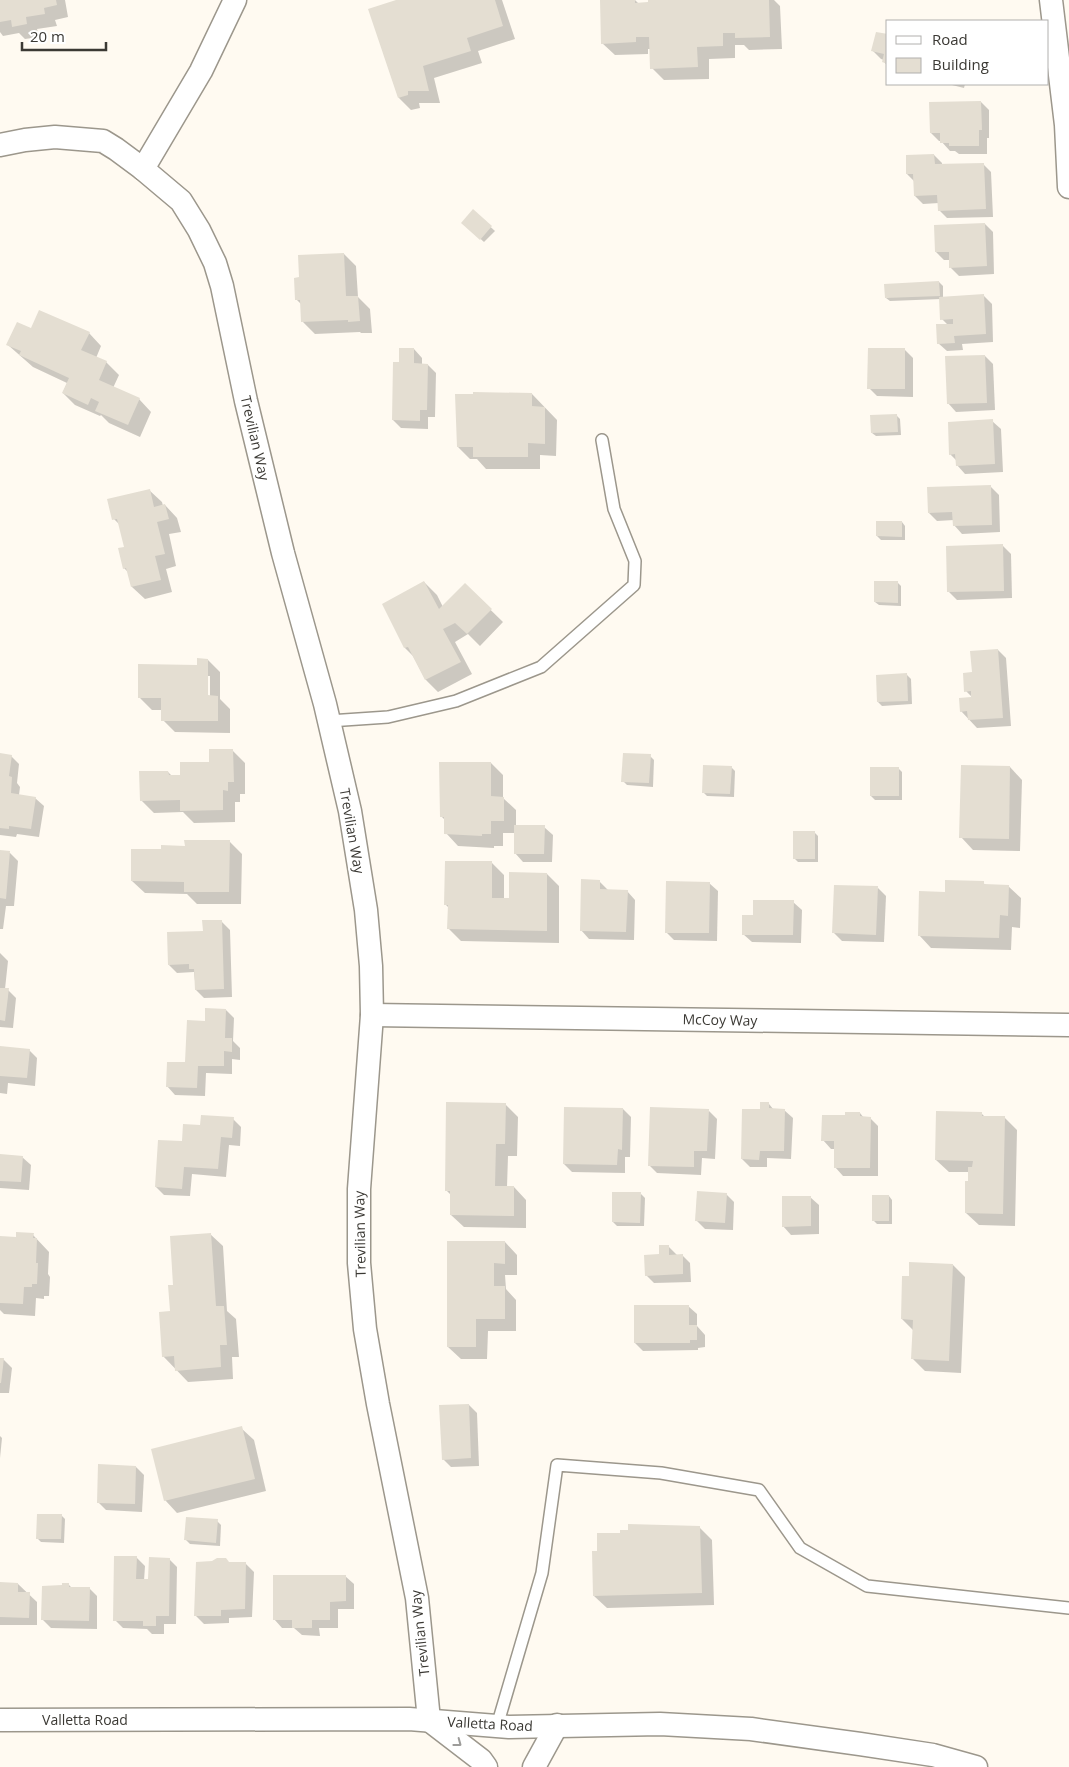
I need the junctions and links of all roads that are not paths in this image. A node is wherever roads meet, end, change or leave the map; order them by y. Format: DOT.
graph roads {
  1 [pos="235,0"];
  2 [pos="1051,0"];
  3 [pos="0,145"];
  4 [pos="143,169"];
  5 [pos="1069,187"];
  6 [pos="602,440"];
  7 [pos="329,721"];
  8 [pos="372,1015"];
  9 [pos="1069,1025"];
  10 [pos="1069,1608"];
  11 [pos="0,1720"];
  12 [pos="428,1720"];
  13 [pos="496,1726"];
  14 [pos="557,1726"];
  15 [pos="486,1767"];
  16 [pos="534,1767"];
  17 [pos="976,1767"];
  1 -- 4 [label="street"];
  2 -- 5 [label="street"];
  3 -- 4 [label="street, Trevilian Way"];
  4 -- 7 [label="street, Trevilian Way"];
  6 -- 7 [label="lane"];
  7 -- 8 [label="street, Trevilian Way"];
  8 -- 9 [label="street, McCoy Way"];
  8 -- 12 [label="street, Trevilian Way"];
  10 -- 13 [label="lane"];
  11 -- 12 [label="street, Valletta Road"];
  12 -- 13 [label="street, Valletta Road"];
  12 -- 15 [label="street, one-way"];
  13 -- 14 [label="street, Valletta Road"];
  14 -- 16 [label="street"];
  14 -- 17 [label="street, Valletta Road"];
}
